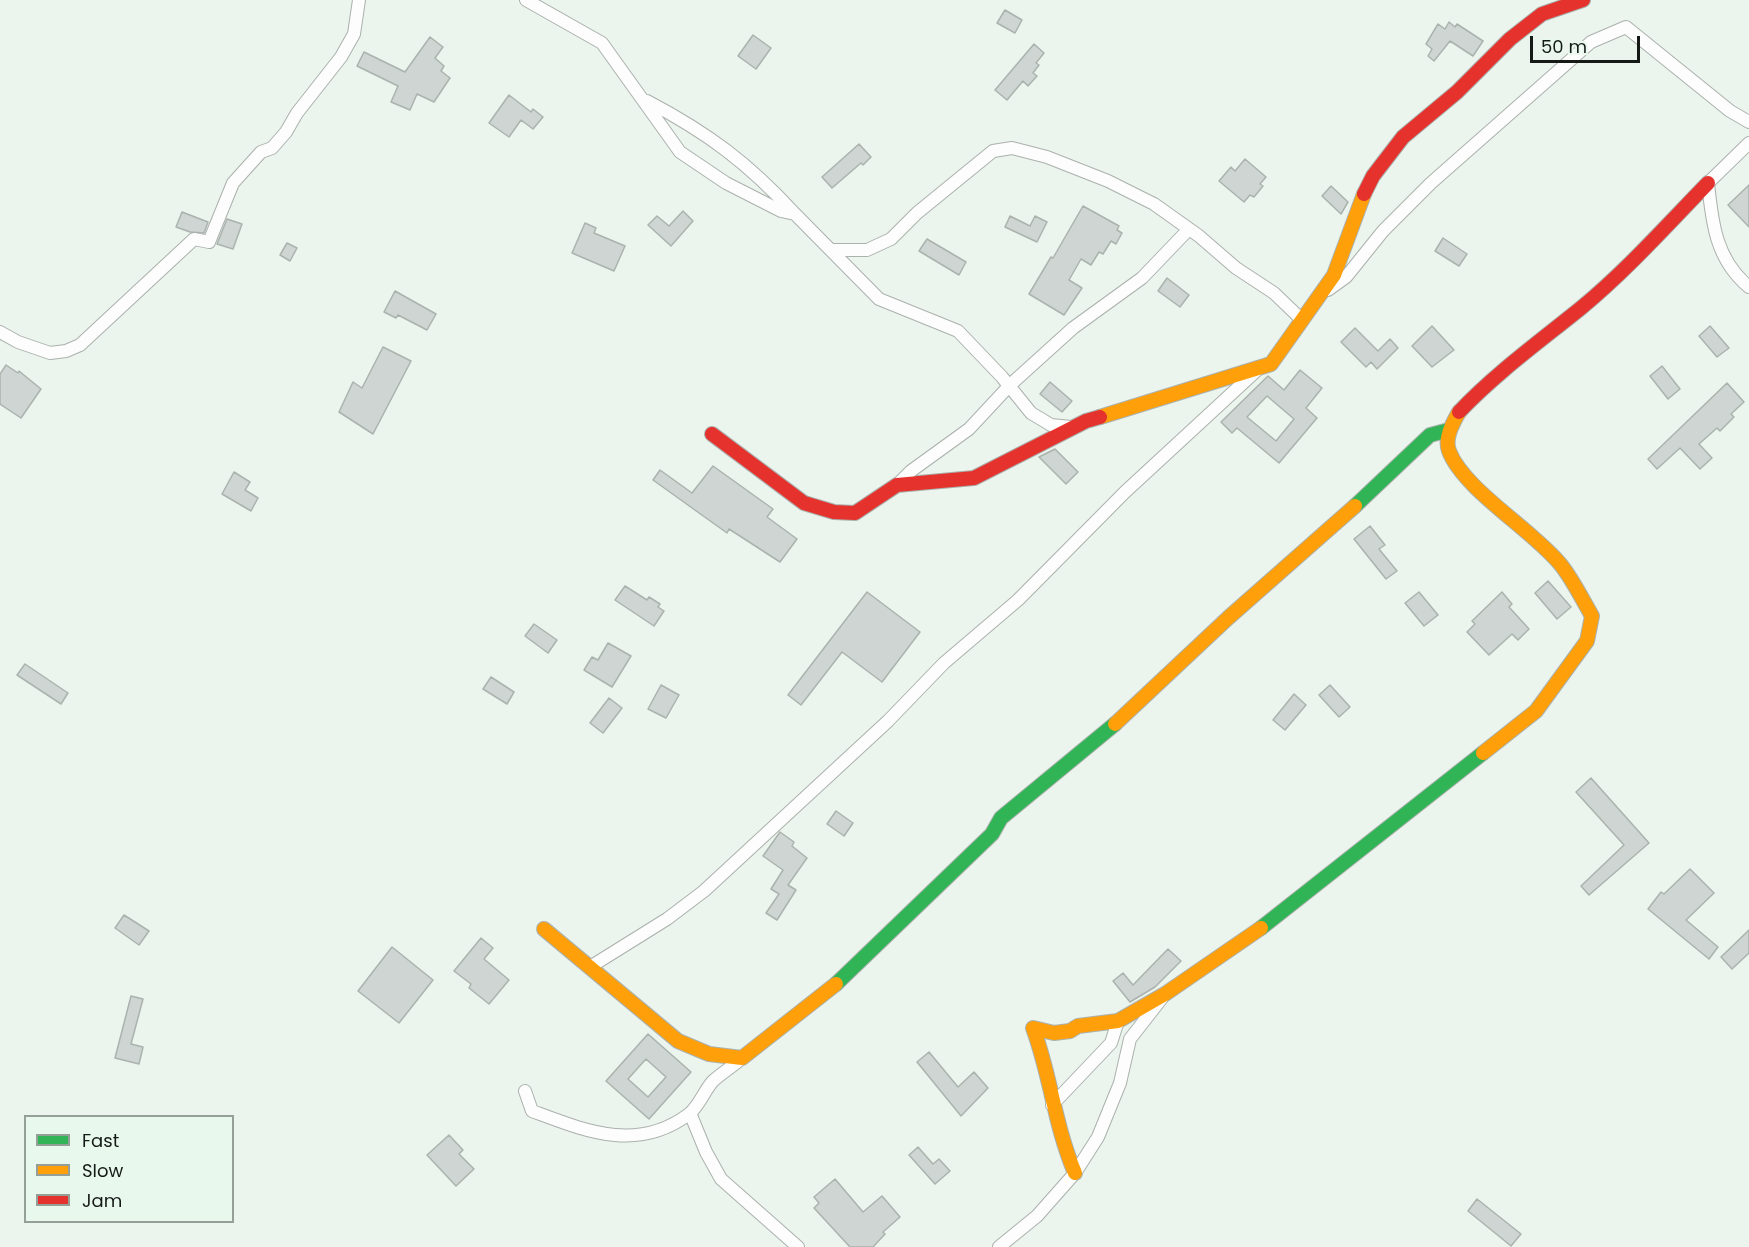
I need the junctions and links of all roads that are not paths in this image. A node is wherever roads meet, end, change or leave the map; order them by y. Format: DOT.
graph roads {
  1 [pos="359,0"];
  2 [pos="526,0"];
  3 [pos="1583,0"];
  4 [pos="644,99"];
  5 [pos="1749,122"];
  6 [pos="1749,143"];
  7 [pos="1708,183"];
  8 [pos="795,214"];
  9 [pos="1189,229"];
  10 [pos="831,250"];
  11 [pos="1749,287"];
  12 [pos="1317,298"];
  13 [pos="1301,319"];
  14 [pos="0,332"];
  15 [pos="1257,370"];
  16 [pos="1010,386"];
  17 [pos="1071,428"];
  18 [pos="1449,430"];
  19 [pos="712,434"];
  20 [pos="897,485"];
  21 [pos="544,928"];
  22 [pos="590,967"];
  23 [pos="1165,994"];
  24 [pos="1118,1021"];
  25 [pos="742,1058"];
  26 [pos="525,1091"];
  27 [pos="1052,1105"];
  28 [pos="690,1113"];
  29 [pos="1075,1173"];
  30 [pos="798,1247"];
  31 [pos="999,1247"];
  1 -- 14 [label="street"];
  2 -- 4 [label="street"];
  3 -- 12 [label="street"];
  4 -- 8 [label="street"];
  4 -- 8 [label="street"];
  5 -- 12 [label="street"];
  6 -- 7 [label="street"];
  7 -- 11 [label="street"];
  7 -- 18 [label="street"];
  8 -- 10 [label="street"];
  9 -- 10 [label="street"];
  9 -- 13 [label="street"];
  9 -- 16 [label="street"];
  10 -- 16 [label="street"];
  12 -- 13 [label="street"];
  13 -- 15 [label="street"];
  15 -- 17 [label="street"];
  15 -- 22 [label="street"];
  16 -- 17 [label="street"];
  16 -- 20 [label="street"];
  17 -- 20 [label="street"];
  18 -- 23 [label="street"];
  18 -- 25 [label="street"];
  19 -- 20 [label="street"];
  21 -- 22 [label="street"];
  22 -- 25 [label="street"];
  23 -- 24 [label="street"];
  23 -- 29 [label="street"];
  24 -- 27 [label="street"];
  24 -- 27 [label="street"];
  25 -- 28 [label="street"];
  26 -- 28 [label="street"];
  27 -- 29 [label="street"];
  28 -- 30 [label="street"];
  29 -- 31 [label="street"];
}
